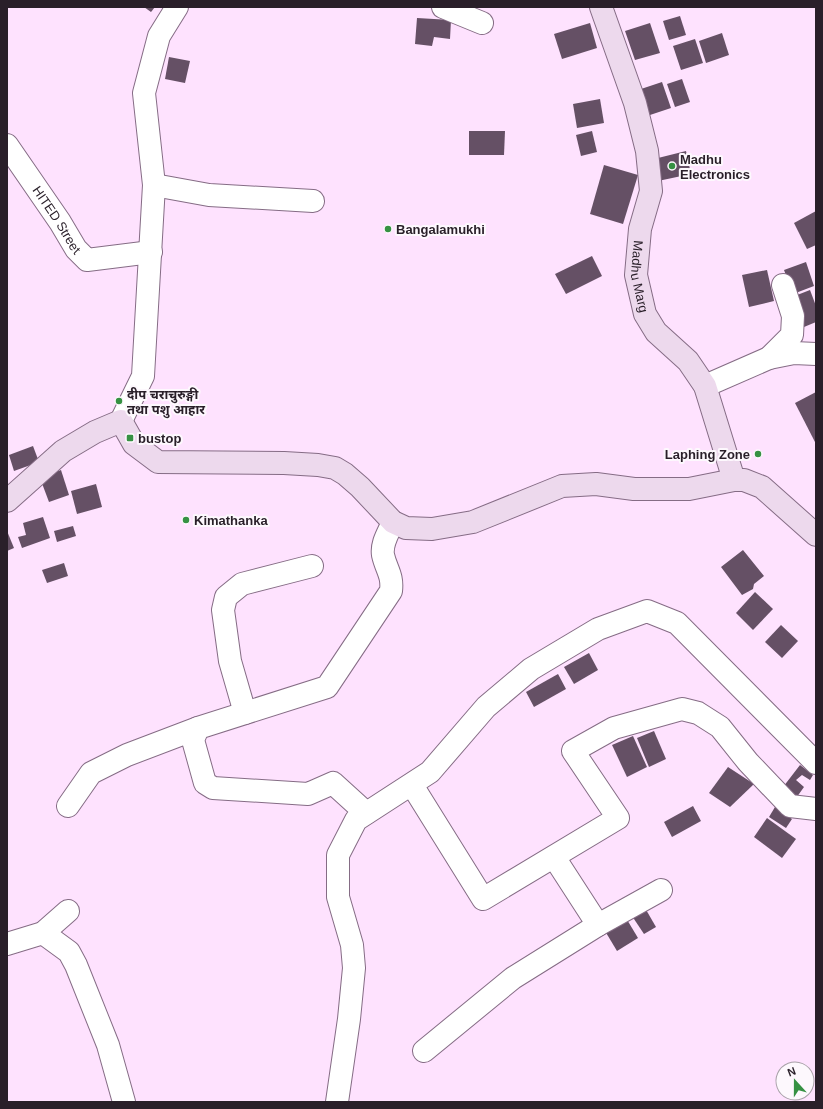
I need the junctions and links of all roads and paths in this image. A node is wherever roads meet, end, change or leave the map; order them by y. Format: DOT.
graph roads {
  1 [pos="177,7"];
  2 [pos="443,7"];
  3 [pos="601,7"];
  4 [pos="482,23"];
  5 [pos="7,145"];
  6 [pos="154,185"];
  7 [pos="312,201"];
  8 [pos="151,252"];
  9 [pos="783,285"];
  10 [pos="816,354"];
  11 [pos="769,358"];
  12 [pos="705,386"];
  13 [pos="121,421"];
  14 [pos="734,480"];
  15 [pos="7,501"];
  16 [pos="394,522"];
  17 [pos="816,535"];
  18 [pos="312,566"];
  19 [pos="245,713"];
  20 [pos="198,728"];
  21 [pos="816,762"];
  22 [pos="412,785"];
  23 [pos="68,806"];
  24 [pos="816,810"];
  25 [pos="366,813"];
  26 [pos="554,857"];
  27 [pos="661,890"];
  28 [pos="68,911"];
  29 [pos="598,925"];
  30 [pos="43,933"];
  31 [pos="7,944"];
  32 [pos="424,1051"];
  33 [pos="124,1102"];
  34 [pos="337,1102"];
  1 -- 6 [label="street"];
  2 -- 4 [label="street"];
  3 -- 12 [label="street, Madhu Marg"];
  5 -- 8 [label="street, HITED Street"];
  6 -- 7 [label="street"];
  6 -- 8 [label="street"];
  8 -- 13 [label="street"];
  9 -- 11 [label="street"];
  10 -- 11 [label="street"];
  11 -- 12 [label="street"];
  12 -- 14 [label="street, Madhu Marg"];
  13 -- 15 [label="street"];
  13 -- 16 [label="street"];
  14 -- 16 [label="street"];
  14 -- 17 [label="street"];
  16 -- 19 [label="street"];
  18 -- 19 [label="street"];
  19 -- 20 [label="street"];
  20 -- 23 [label="street"];
  20 -- 25 [label="street"];
  21 -- 22 [label="street"];
  22 -- 25 [label="street"];
  22 -- 26 [label="street"];
  24 -- 26 [label="street"];
  25 -- 34 [label="street"];
  26 -- 29 [label="street"];
  27 -- 29 [label="street"];
  28 -- 30 [label="street"];
  29 -- 32 [label="street"];
  30 -- 31 [label="street"];
  30 -- 33 [label="street"];
}
